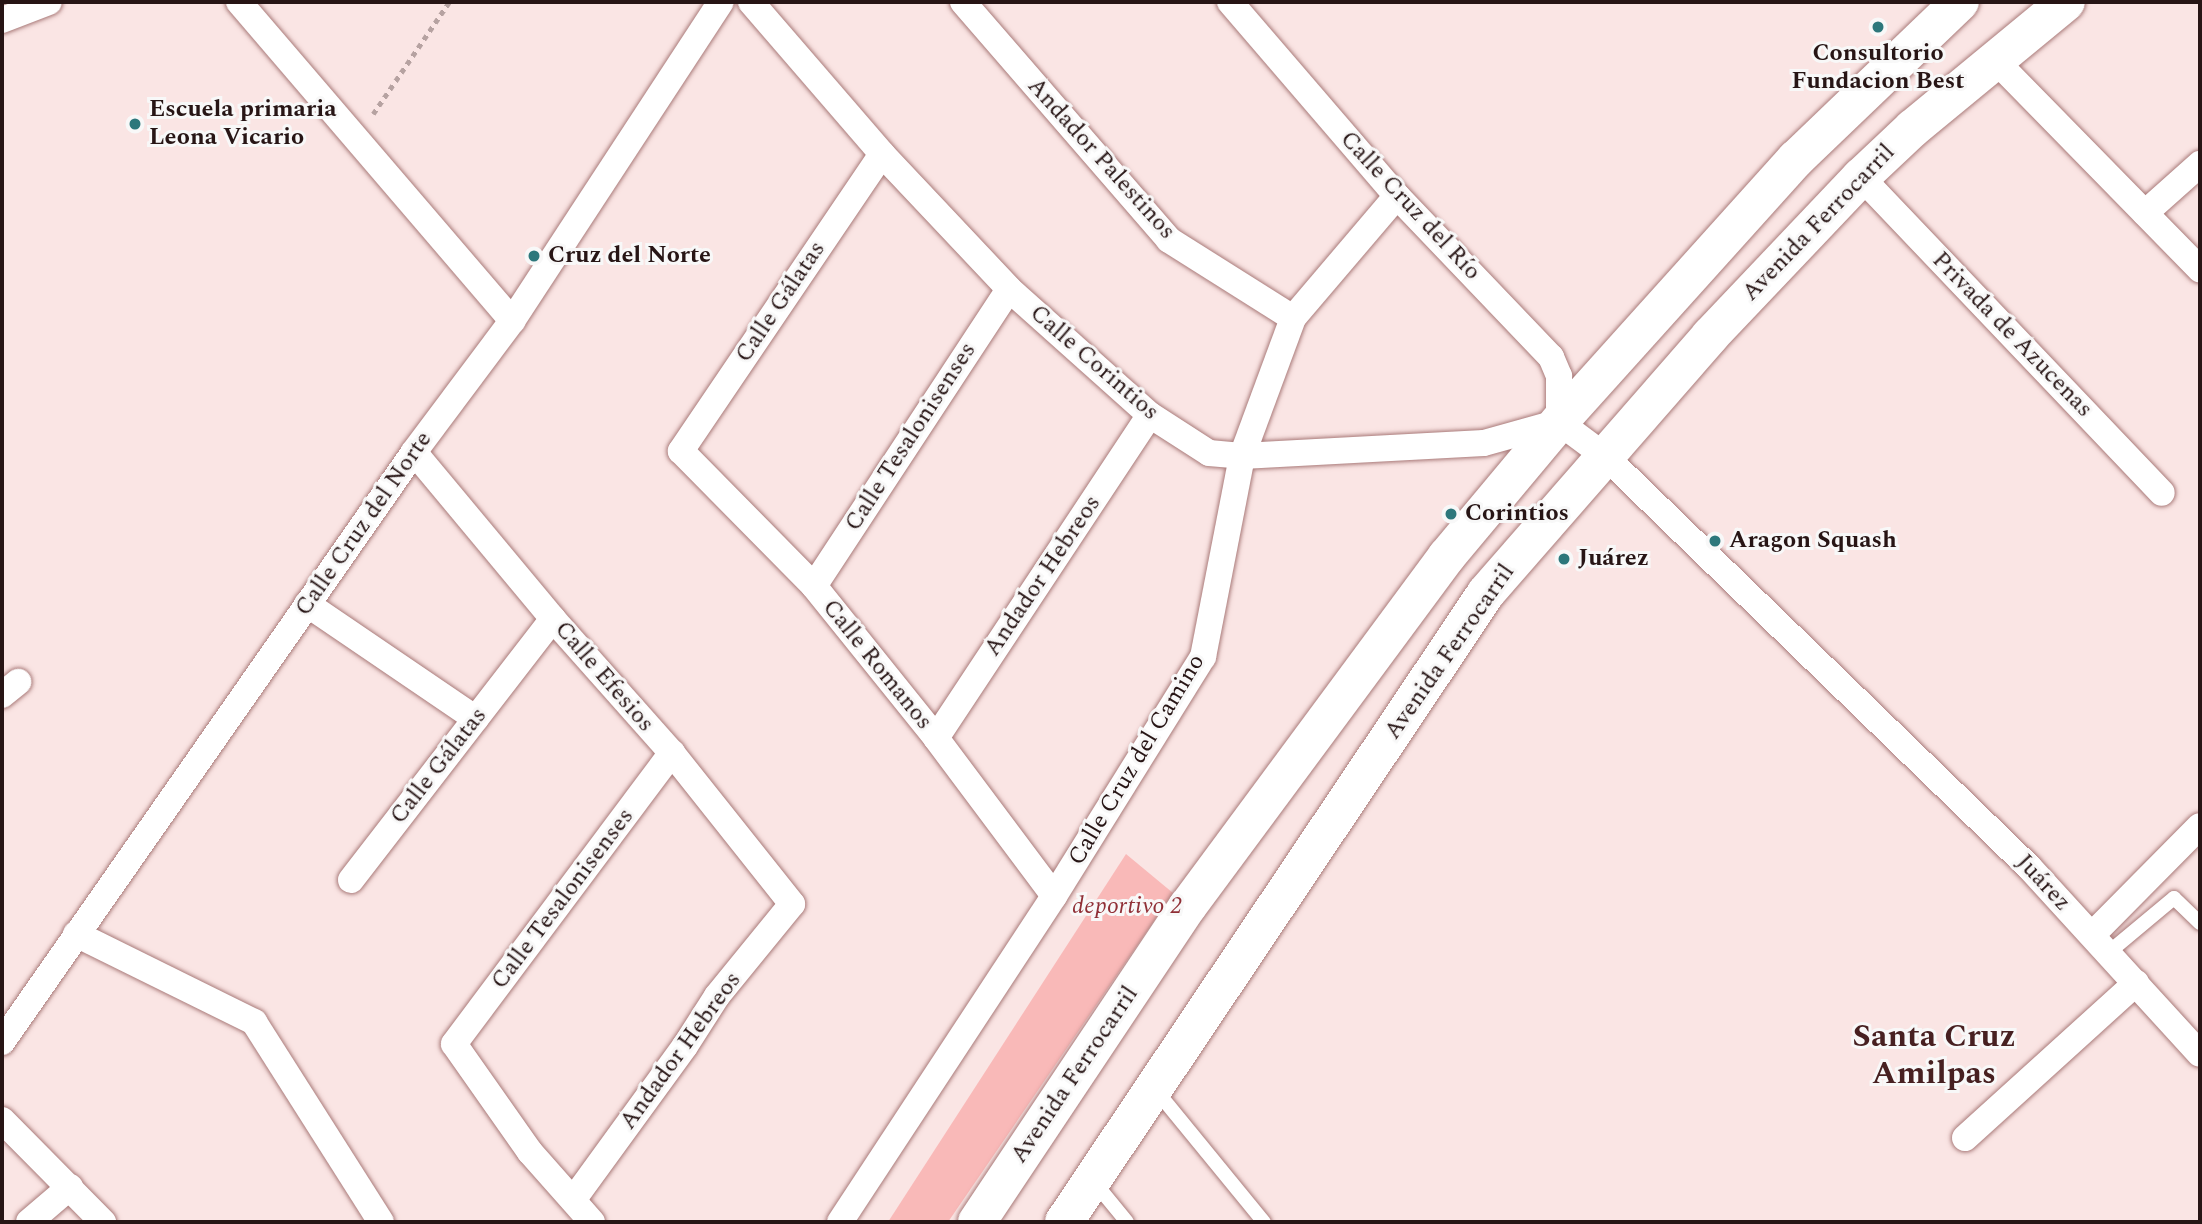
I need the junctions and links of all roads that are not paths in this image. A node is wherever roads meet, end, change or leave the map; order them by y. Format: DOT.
graph roads {
  1 [pos="49,2"];
  2 [pos="239,2"];
  3 [pos="721,2"];
  4 [pos="751,2"];
  5 [pos="962,2"];
  6 [pos="1230,2"];
  7 [pos="1960,2"];
  8 [pos="2066,2"];
  9 [pos="2,20"];
  10 [pos="1995,61"];
  11 [pos="882,153"];
  12 [pos="2200,164"];
  13 [pos="1861,177"];
  14 [pos="1397,196"];
  15 [pos="2145,213"];
  16 [pos="2200,270"];
  17 [pos="1009,289"];
  18 [pos="1293,318"];
  19 [pos="512,321"];
  20 [pos="1150,415"];
  21 [pos="1559,422"];
  22 [pos="681,451"];
  23 [pos="414,452"];
  24 [pos="1242,456"];
  25 [pos="1606,457"];
  26 [pos="2162,493"];
  27 [pos="814,586"];
  28 [pos="307,604"];
  29 [pos="553,619"];
  30 [pos="476,719"];
  31 [pos="936,738"];
  32 [pos="672,753"];
  33 [pos="2200,826"];
  34 [pos="351,880"];
  35 [pos="1054,896"];
  36 [pos="792,904"];
  37 [pos="2200,923"];
  38 [pos="76,934"];
  39 [pos="2100,944"];
  40 [pos="2136,983"];
  41 [pos="2,1042"];
  42 [pos="2200,1054"];
  43 [pos="1154,1088"];
  44 [pos="2,1120"];
  45 [pos="1965,1138"];
  46 [pos="1093,1180"];
  47 [pos="70,1187"];
  48 [pos="573,1200"];
  49 [pos="29,1222"];
  50 [pos="103,1222"];
  51 [pos="381,1222"];
  52 [pos="592,1222"];
  53 [pos="840,1222"];
  54 [pos="977,1222"];
  55 [pos="1064,1222"];
  56 [pos="1127,1222"];
  57 [pos="1264,1222"];
  1 -- 9 [label="street"];
  2 -- 19 [label="street"];
  3 -- 19 [label="street, Calle Cruz del Norte"];
  4 -- 11 [label="street, Calle Corintios"];
  5 -- 18 [label="street, Andador Palestinos"];
  6 -- 14 [label="street, Calle Cruz del Río"];
  7 -- 21 [label="main road, Avenida Ferrocarril"];
  8 -- 10 [label="main road, Avenida Ferrocarril"];
  10 -- 13 [label="main road, Avenida Ferrocarril"];
  10 -- 15 [label="street"];
  11 -- 17 [label="street, Calle Corintios"];
  11 -- 22 [label="street, Calle Gálatas"];
  12 -- 15 [label="street"];
  13 -- 25 [label="main road, Avenida Ferrocarril"];
  13 -- 26 [label="street, Privada de Azucenas"];
  14 -- 18 [label="street, Calle Cruz del Camino"];
  14 -- 21 [label="street, Calle Cruz del Río"];
  15 -- 16 [label="street"];
  17 -- 20 [label="street, Calle Corintios"];
  17 -- 27 [label="street, Calle Tesalonisenses"];
  18 -- 24 [label="street, Calle Cruz del Camino"];
  19 -- 23 [label="street, Calle Cruz del Norte"];
  20 -- 24 [label="street, Calle Corintios"];
  20 -- 31 [label="street, Andador Hebreos"];
  21 -- 24 [label="street, Calle Corintios"];
  21 -- 25 [label="street, Juárez"];
  21 -- 54 [label="main road, Avenida Ferrocarril"];
  22 -- 27 [label="street, Calle Romanos"];
  23 -- 28 [label="street, Calle Cruz del Norte"];
  23 -- 29 [label="street, Calle Efesios"];
  24 -- 35 [label="street, Calle Cruz del Camino"];
  25 -- 39 [label="street, Juárez"];
  25 -- 43 [label="main road, Avenida Ferrocarril"];
  27 -- 31 [label="street, Calle Romanos"];
  28 -- 30 [label="street"];
  28 -- 38 [label="street, Calle Cruz del Norte"];
  29 -- 30 [label="street, Calle Gálatas"];
  29 -- 32 [label="street, Calle Efesios"];
  30 -- 34 [label="street, Calle Gálatas"];
  31 -- 35 [label="street, Calle Romanos"];
  32 -- 36 [label="street, Calle Efesios"];
  32 -- 48 [label="street, Calle Tesalonisenses"];
  33 -- 39 [label="street"];
  35 -- 53 [label="street, Calle Cruz del Camino"];
  36 -- 48 [label="street, Andador Hebreos"];
  37 -- 39 [label="lane"];
  38 -- 41 [label="street, Calle Cruz del Norte"];
  38 -- 51 [label="street"];
  39 -- 40 [label="street, Juárez"];
  40 -- 42 [label="street, Juárez"];
  40 -- 45 [label="street"];
  43 -- 46 [label="main road, Avenida Ferrocarril"];
  43 -- 57 [label="lane"];
  44 -- 47 [label="street"];
  46 -- 55 [label="main road, Avenida Ferrocarril"];
  46 -- 56 [label="lane"];
  47 -- 49 [label="street"];
  47 -- 50 [label="street"];
  48 -- 52 [label="street"];
}
